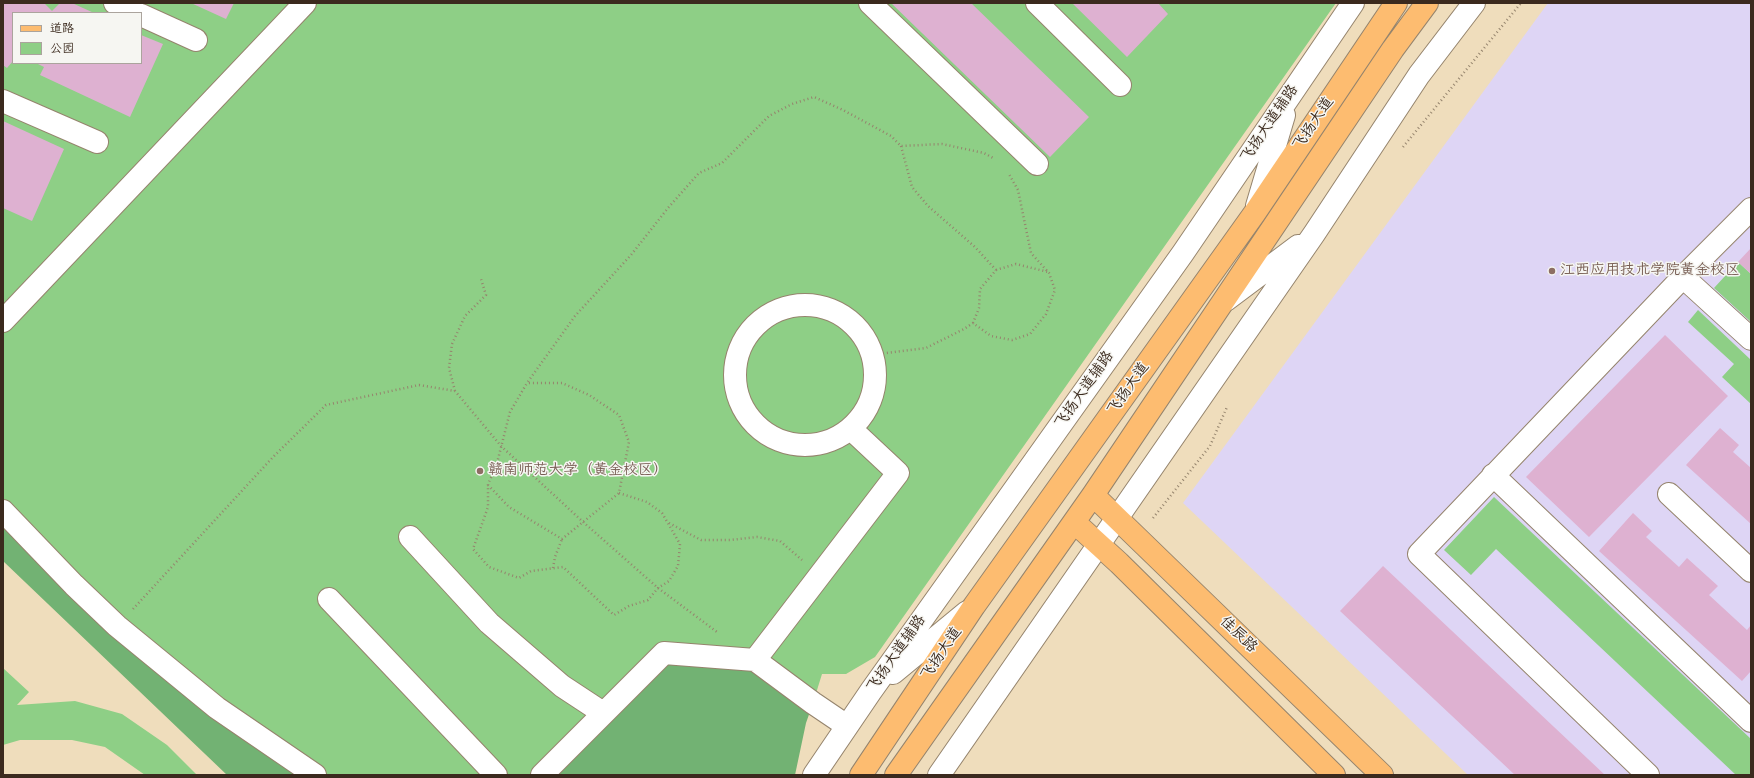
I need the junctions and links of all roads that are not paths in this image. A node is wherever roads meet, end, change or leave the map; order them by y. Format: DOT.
graph roads {
  1 [pos="115,3"];
  2 [pos="305,3"];
  3 [pos="870,3"];
  4 [pos="1037,3"];
  5 [pos="1353,3"];
  6 [pos="1396,3"];
  7 [pos="1427,3"];
  8 [pos="1474,3"];
  9 [pos="135,12"];
  10 [pos="142,15"];
  11 [pos="196,40"];
  12 [pos="1120,85"];
  13 [pos="1291,92"];
  14 [pos="3,101"];
  15 [pos="97,142"];
  16 [pos="1037,164"];
  17 [pos="1751,209"];
  18 [pos="1254,214"];
  19 [pos="1314,234"];
  20 [pos="1683,277"];
  21 [pos="1224,301"];
  22 [pos="4,319"];
  23 [pos="1751,339"];
  24 [pos="850,429"];
  25 [pos="1493,476"];
  26 [pos="1669,494"];
  27 [pos="1093,495"];
  28 [pos="3,511"];
  29 [pos="1117,518"];
  30 [pos="1074,522"];
  31 [pos="410,537"];
  32 [pos="1098,545"];
  33 [pos="1751,571"];
  34 [pos="329,599"];
  35 [pos="974,606"];
  36 [pos="755,660"];
  37 [pos="871,691"];
  38 [pos="603,713"];
  39 [pos="1751,721"];
  40 [pos="847,726"];
  41 [pos="486,772"];
  42 [pos="316,775"];
  43 [pos="542,775"];
  44 [pos="814,775"];
  45 [pos="861,775"];
  46 [pos="896,775"];
  47 [pos="939,775"];
  48 [pos="1334,775"];
  49 [pos="1382,775"];
  50 [pos="1648,775"];
  1 -- 9 [label="street"];
  2 -- 22 [label="street"];
  3 -- 16 [label="street"];
  4 -- 12 [label="street"];
  5 -- 13 [label="street, 飞扬大道辅路"];
  6 -- 18 [label="main road, 飞扬大道"];
  7 -- 21 [label="main road, 飞扬大道"];
  8 -- 19 [label="street"];
  10 -- 11 [label="street"];
  13 -- 18 [label="street"];
  13 -- 37 [label="street, 飞扬大道辅路"];
  14 -- 15 [label="street"];
  17 -- 20 [label="street"];
  18 -- 35 [label="main road, 飞扬大道"];
  19 -- 21 [label="street"];
  19 -- 29 [label="street"];
  20 -- 23 [label="street"];
  20 -- 25 [label="street"];
  21 -- 27 [label="main road, 飞扬大道"];
  24 -- 24 [label="street"];
  24 -- 36 [label="street"];
  25 -- 39 [label="street"];
  25 -- 50 [label="street"];
  26 -- 33 [label="street"];
  27 -- 29 [label="main road, 佳辰路"];
  27 -- 30 [label="main road, 飞扬大道"];
  28 -- 42 [label="street"];
  29 -- 32 [label="street"];
  29 -- 49 [label="main road, 佳辰路"];
  30 -- 32 [label="main road"];
  30 -- 46 [label="main road, 飞扬大道"];
  31 -- 38 [label="street"];
  32 -- 47 [label="street"];
  32 -- 48 [label="main road"];
  34 -- 41 [label="street"];
  35 -- 37 [label="street"];
  35 -- 45 [label="main road, 飞扬大道"];
  36 -- 38 [label="street"];
  36 -- 40 [label="street"];
  37 -- 40 [label="street, 飞扬大道辅路"];
  38 -- 43 [label="street"];
  40 -- 44 [label="street, 飞扬大道辅路"];
}
